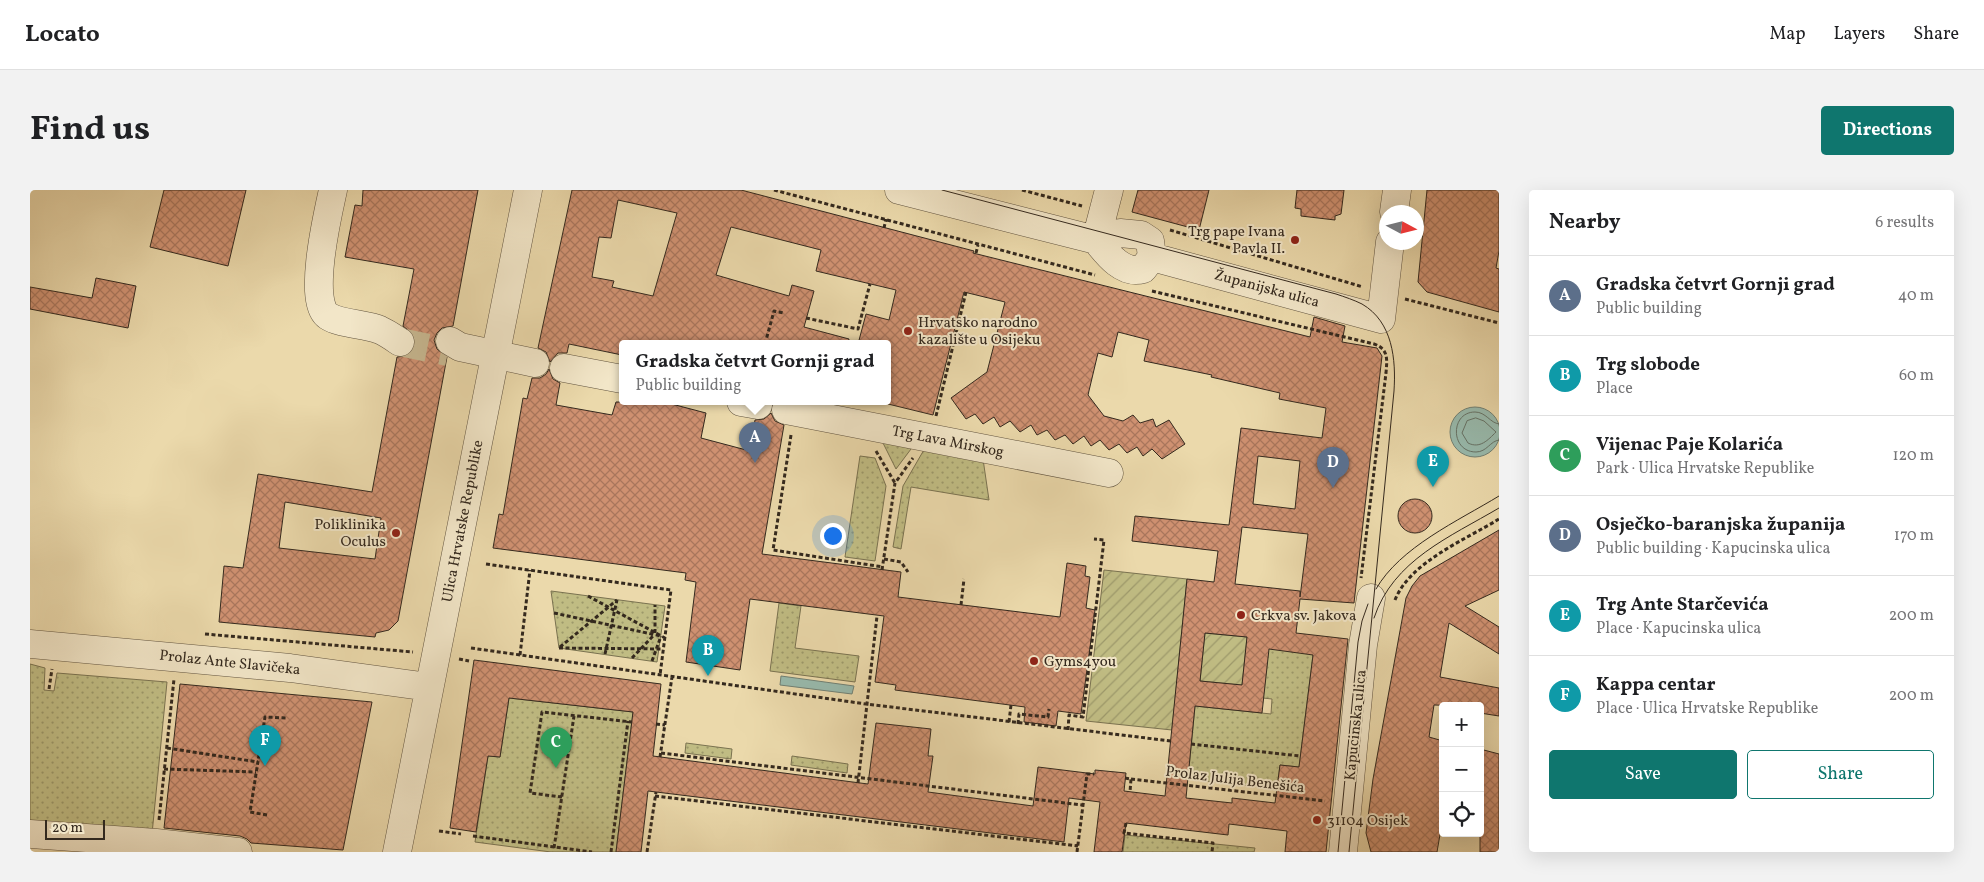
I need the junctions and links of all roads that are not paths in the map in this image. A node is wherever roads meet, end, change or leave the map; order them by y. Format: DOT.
graph roads {
  1 [pos="333,190"];
  2 [pos="528,190"];
  3 [pos="899,190"];
  4 [pos="1397,190"];
  5 [pos="1107,201"];
  6 [pos="1395,205"];
  7 [pos="1096,240"];
  8 [pos="1389,250"];
  9 [pos="394,334"];
  10 [pos="453,347"];
  11 [pos="494,355"];
  12 [pos="535,362"];
  13 [pos="564,368"];
  14 [pos="619,378"];
  15 [pos="789,421"];
  16 [pos="1109,473"];
  17 [pos="1375,596"];
  18 [pos="30,644"];
  19 [pos="429,687"];
  20 [pos="30,834"];
  21 [pos="238,852"];
  22 [pos="397,852"];
  23 [pos="1343,852"];
  1 -- 9 [label="street"];
  2 -- 11 [label="street, Ulica Hrvatske Republike"];
  3 -- 7 [label="street"];
  4 -- 6 [label="street"];
  5 -- 7 [label="street"];
  7 -- 8 [label="street, Županijska ulica"];
  10 -- 11 [label="street"];
  11 -- 12 [label="street"];
  11 -- 19 [label="street, Ulica Hrvatske Republike"];
  13 -- 14 [label="street"];
  15 -- 16 [label="street, Trg Lava Mirskog"];
  17 -- 23 [label="street, Kapucinska ulica"];
  18 -- 19 [label="street, Prolaz Ante Slavičeka"];
  19 -- 22 [label="street, Ulica Hrvatske Republike"];
  20 -- 21 [label="street"];
}
